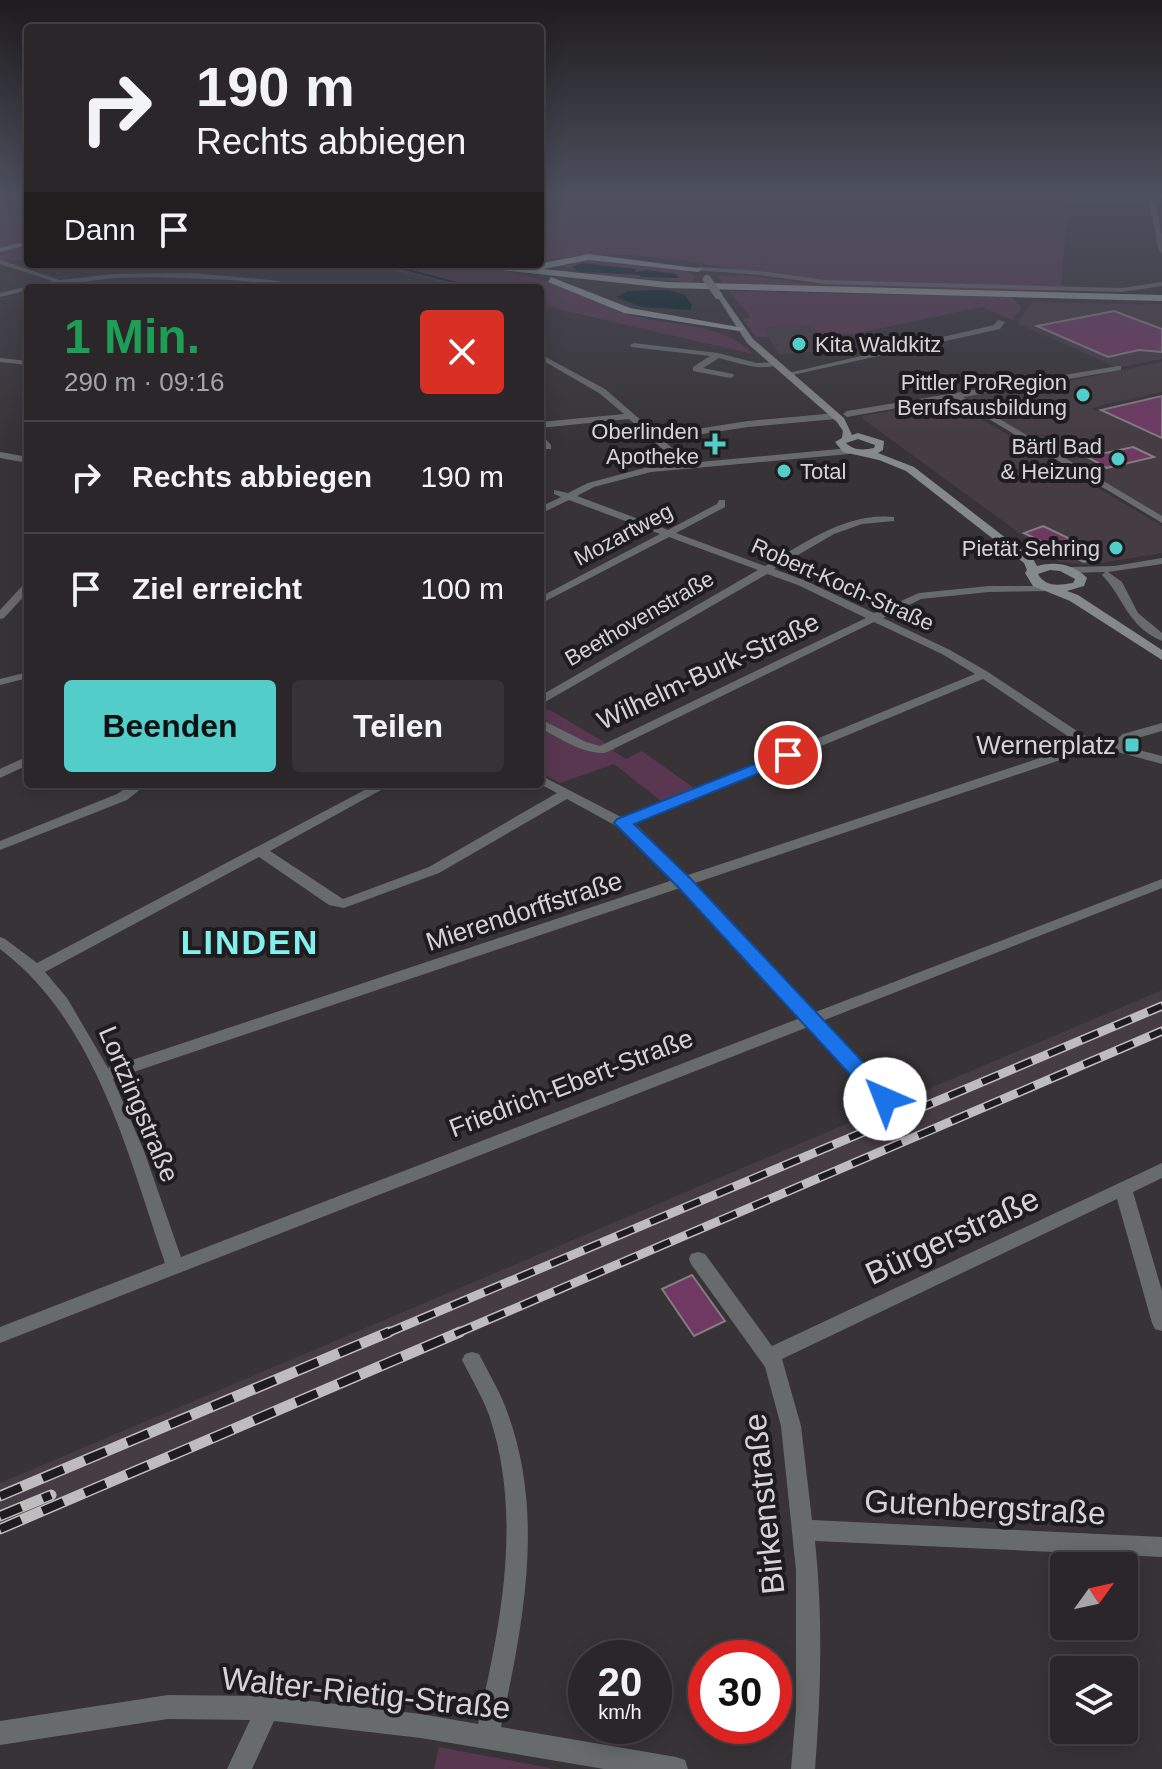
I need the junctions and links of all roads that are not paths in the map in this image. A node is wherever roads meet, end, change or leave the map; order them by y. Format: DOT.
graph roads {
  1 [pos="53,279"];
  2 [pos="84,279"];
  3 [pos="209,279"];
  4 [pos="544,279"];
  5 [pos="586,279"];
  6 [pos="595,279"];
  7 [pos="707,279"];
  8 [pos="791,279"];
  9 [pos="246,280"];
  10 [pos="61,281"];
  11 [pos="48,284"];
  12 [pos="235,284"];
  13 [pos="278,284"];
  14 [pos="1162,284"];
  15 [pos="652,285"];
  16 [pos="667,285"];
  17 [pos="24,289"];
  18 [pos="0,295"];
  19 [pos="1162,298"];
  20 [pos="608,305"];
  21 [pos="726,309"];
  22 [pos="663,318"];
  23 [pos="697,321"];
  24 [pos="1001,322"];
  25 [pos="739,328"];
  26 [pos="634,345"];
  27 [pos="718,355"];
  28 [pos="544,358"];
  29 [pos="0,360"];
  30 [pos="24,363"];
  31 [pos="776,364"];
  32 [pos="1118,368"];
  33 [pos="788,374"];
  34 [pos="730,376"];
  35 [pos="957,397"];
  36 [pos="837,413"];
  37 [pos="633,416"];
  38 [pos="544,425"];
  39 [pos="868,437"];
  40 [pos="657,438"];
  41 [pos="844,439"];
  42 [pos="544,442"];
  43 [pos="881,445"];
  44 [pos="548,447"];
  45 [pos="849,451"];
  46 [pos="865,453"];
  47 [pos="0,455"];
  48 [pos="744,456"];
  49 [pos="24,459"];
  50 [pos="682,462"];
  51 [pos="562,494"];
  52 [pos="544,501"];
  53 [pos="722,502"];
  54 [pos="544,508"];
  55 [pos="891,519"];
  56 [pos="1162,520"];
  57 [pos="668,533"];
  58 [pos="1162,561"];
  59 [pos="1064,569"];
  60 [pos="766,570"];
  61 [pos="1111,572"];
  62 [pos="1032,573"];
  63 [pos="1081,582"];
  64 [pos="1052,588"];
  65 [pos="989,589"];
  66 [pos="24,590"];
  67 [pos="544,599"];
  68 [pos="0,616"];
  69 [pos="875,617"];
  70 [pos="1162,638"];
  71 [pos="1150,647"];
  72 [pos="1162,656"];
  73 [pos="984,674"];
  74 [pos="24,676"];
  75 [pos="0,682"];
  76 [pos="544,699"];
  77 [pos="544,725"];
  78 [pos="1162,727"];
  79 [pos="1096,744"];
  80 [pos="1114,747"];
  81 [pos="1162,760"];
  82 [pos="24,762"];
  83 [pos="24,772"];
  84 [pos="0,774"];
  85 [pos="544,781"];
  86 [pos="0,784"];
  87 [pos="135,788"];
  88 [pos="378,788"];
  89 [pos="567,793"];
  90 [pos="623,823"];
  91 [pos="0,846"];
  92 [pos="260,851"];
  93 [pos="684,882"];
  94 [pos="1162,883"];
  95 [pos="0,942"];
  96 [pos="36,970"];
  97 [pos="809,1018"];
  98 [pos="103,1076"];
  99 [pos="885,1099"];
  100 [pos="1162,1170"];
  101 [pos="1123,1188"];
  102 [pos="698,1259"];
  103 [pos="175,1265"];
  104 [pos="1162,1323"];
  105 [pos="0,1335"];
  106 [pos="769,1356"];
  107 [pos="472,1360"];
  108 [pos="805,1530"];
  109 [pos="1162,1547"];
  110 [pos="268,1708"];
  111 [pos="0,1733"];
  112 [pos="487,1737"];
  113 [pos="239,1769"];
  114 [pos="676,1769"];
  115 [pos="803,1769"];
  1 -- 10 [label="street"];
  2 -- 10 [label="street"];
  3 -- 9 [label="street"];
  4 -- 20 [label="main road"];
  5 -- 15 [label="main road"];
  6 -- 16 [label="main road"];
  7 -- 21 [label="main road, bridge"];
  8 -- 14 [label="street"];
  9 -- 12 [label="street"];
  9 -- 13 [label="street"];
  10 -- 11 [label="street"];
  15 -- 16 [label="main road"];
  15 -- 20 [label="main road"];
  16 -- 19 [label="main road"];
  17 -- 18 [label="street"];
  20 -- 22 [label="main road"];
  21 -- 23 [label="main road"];
  21 -- 25 [label="main road"];
  22 -- 23 [label="main road"];
  22 -- 25 [label="main road"];
  23 -- 25 [label="main road"];
  24 -- 33 [label="street"];
  25 -- 31 [label="main road"];
  26 -- 27 [label="street"];
  27 -- 31 [label="street"];
  27 -- 34 [label="street"];
  28 -- 37 [label="street"];
  29 -- 30 [label="street"];
  31 -- 33 [label="main road"];
  32 -- 35 [label="street"];
  33 -- 36 [label="main road"];
  33 -- 36 [label="main road"];
  35 -- 36 [label="street"];
  35 -- 56 [label="street"];
  36 -- 39 [label="main road"];
  36 -- 40 [label="street"];
  36 -- 41 [label="main road"];
  37 -- 38 [label="street"];
  37 -- 40 [label="street"];
  39 -- 41 [label="main road"];
  39 -- 43 [label="main road"];
  40 -- 50 [label="street"];
  41 -- 45 [label="main road"];
  41 -- 48 [label="street"];
  42 -- 44 [label="street"];
  43 -- 46 [label="main road"];
  43 -- 59 [label="main road"];
  45 -- 46 [label="main road"];
  45 -- 48 [label="street"];
  46 -- 62 [label="main road"];
  47 -- 49 [label="street"];
  48 -- 50 [label="street"];
  50 -- 51 [label="street"];
  51 -- 52 [label="street"];
  51 -- 54 [label="street"];
  51 -- 57 [label="street, Robert-Koch-Straße"];
  53 -- 57 [label="street, Mozartweg"];
  55 -- 60 [label="street, Beethovenstraße"];
  57 -- 60 [label="street, Robert-Koch-Straße"];
  57 -- 67 [label="street, Mozartweg"];
  58 -- 61 [label="street"];
  59 -- 61 [label="street"];
  59 -- 62 [label="main road"];
  59 -- 63 [label="main road"];
  60 -- 69 [label="street, Robert-Koch-Straße"];
  60 -- 76 [label="street, Beethovenstraße"];
  61 -- 63 [label="street"];
  61 -- 70 [label="street"];
  62 -- 64 [label="main road"];
  62 -- 65 [label="street, Wilhelm-Burk-Straße"];
  63 -- 64 [label="main road"];
  63 -- 71 [label="main road"];
  64 -- 65 [label="street, Wilhelm-Burk-Straße"];
  64 -- 71 [label="main road"];
  65 -- 69 [label="street, Wilhelm-Burk-Straße"];
  66 -- 68 [label="street"];
  69 -- 73 [label="street, Robert-Koch-Straße"];
  69 -- 77 [label="street, Wilhelm-Burk-Straße"];
  71 -- 72 [label="main road"];
  73 -- 79 [label="street, Robert-Koch-Straße"];
  73 -- 90 [label="street"];
  74 -- 75 [label="street"];
  78 -- 80 [label="street"];
  79 -- 80 [label="street"];
  79 -- 93 [label="street, Mierendorffstraße"];
  80 -- 81 [label="street"];
  82 -- 84 [label="street"];
  83 -- 86 [label="street"];
  85 -- 89 [label="street"];
  87 -- 91 [label="street"];
  88 -- 92 [label="street"];
  89 -- 90 [label="street"];
  89 -- 92 [label="street"];
  90 -- 93 [label="street"];
  92 -- 96 [label="street"];
  93 -- 97 [label="street"];
  93 -- 98 [label="street, Mierendorffstraße"];
  94 -- 97 [label="street, Friedrich-Ebert-Straße"];
  95 -- 96 [label="street, Lortzingstraße"];
  96 -- 98 [label="street, Lortzingstraße"];
  97 -- 99 [label="street"];
  97 -- 103 [label="street, Friedrich-Ebert-Straße"];
  98 -- 103 [label="street, Lortzingstraße"];
  100 -- 101 [label="street, Bürgerstraße"];
  101 -- 104 [label="street"];
  101 -- 106 [label="street, Bürgerstraße"];
  102 -- 106 [label="street, Birkenstraße"];
  103 -- 105 [label="street, Friedrich-Ebert-Straße"];
  106 -- 108 [label="street, Birkenstraße"];
  107 -- 112 [label="street"];
  108 -- 109 [label="street, Gutenbergstraße"];
  108 -- 115 [label="street, Birkenstraße"];
  110 -- 111 [label="street, Walter-Rietig-Straße"];
  110 -- 112 [label="street, Walter-Rietig-Straße"];
  110 -- 113 [label="street"];
  112 -- 114 [label="street, Walter-Rietig-Straße"];
}
